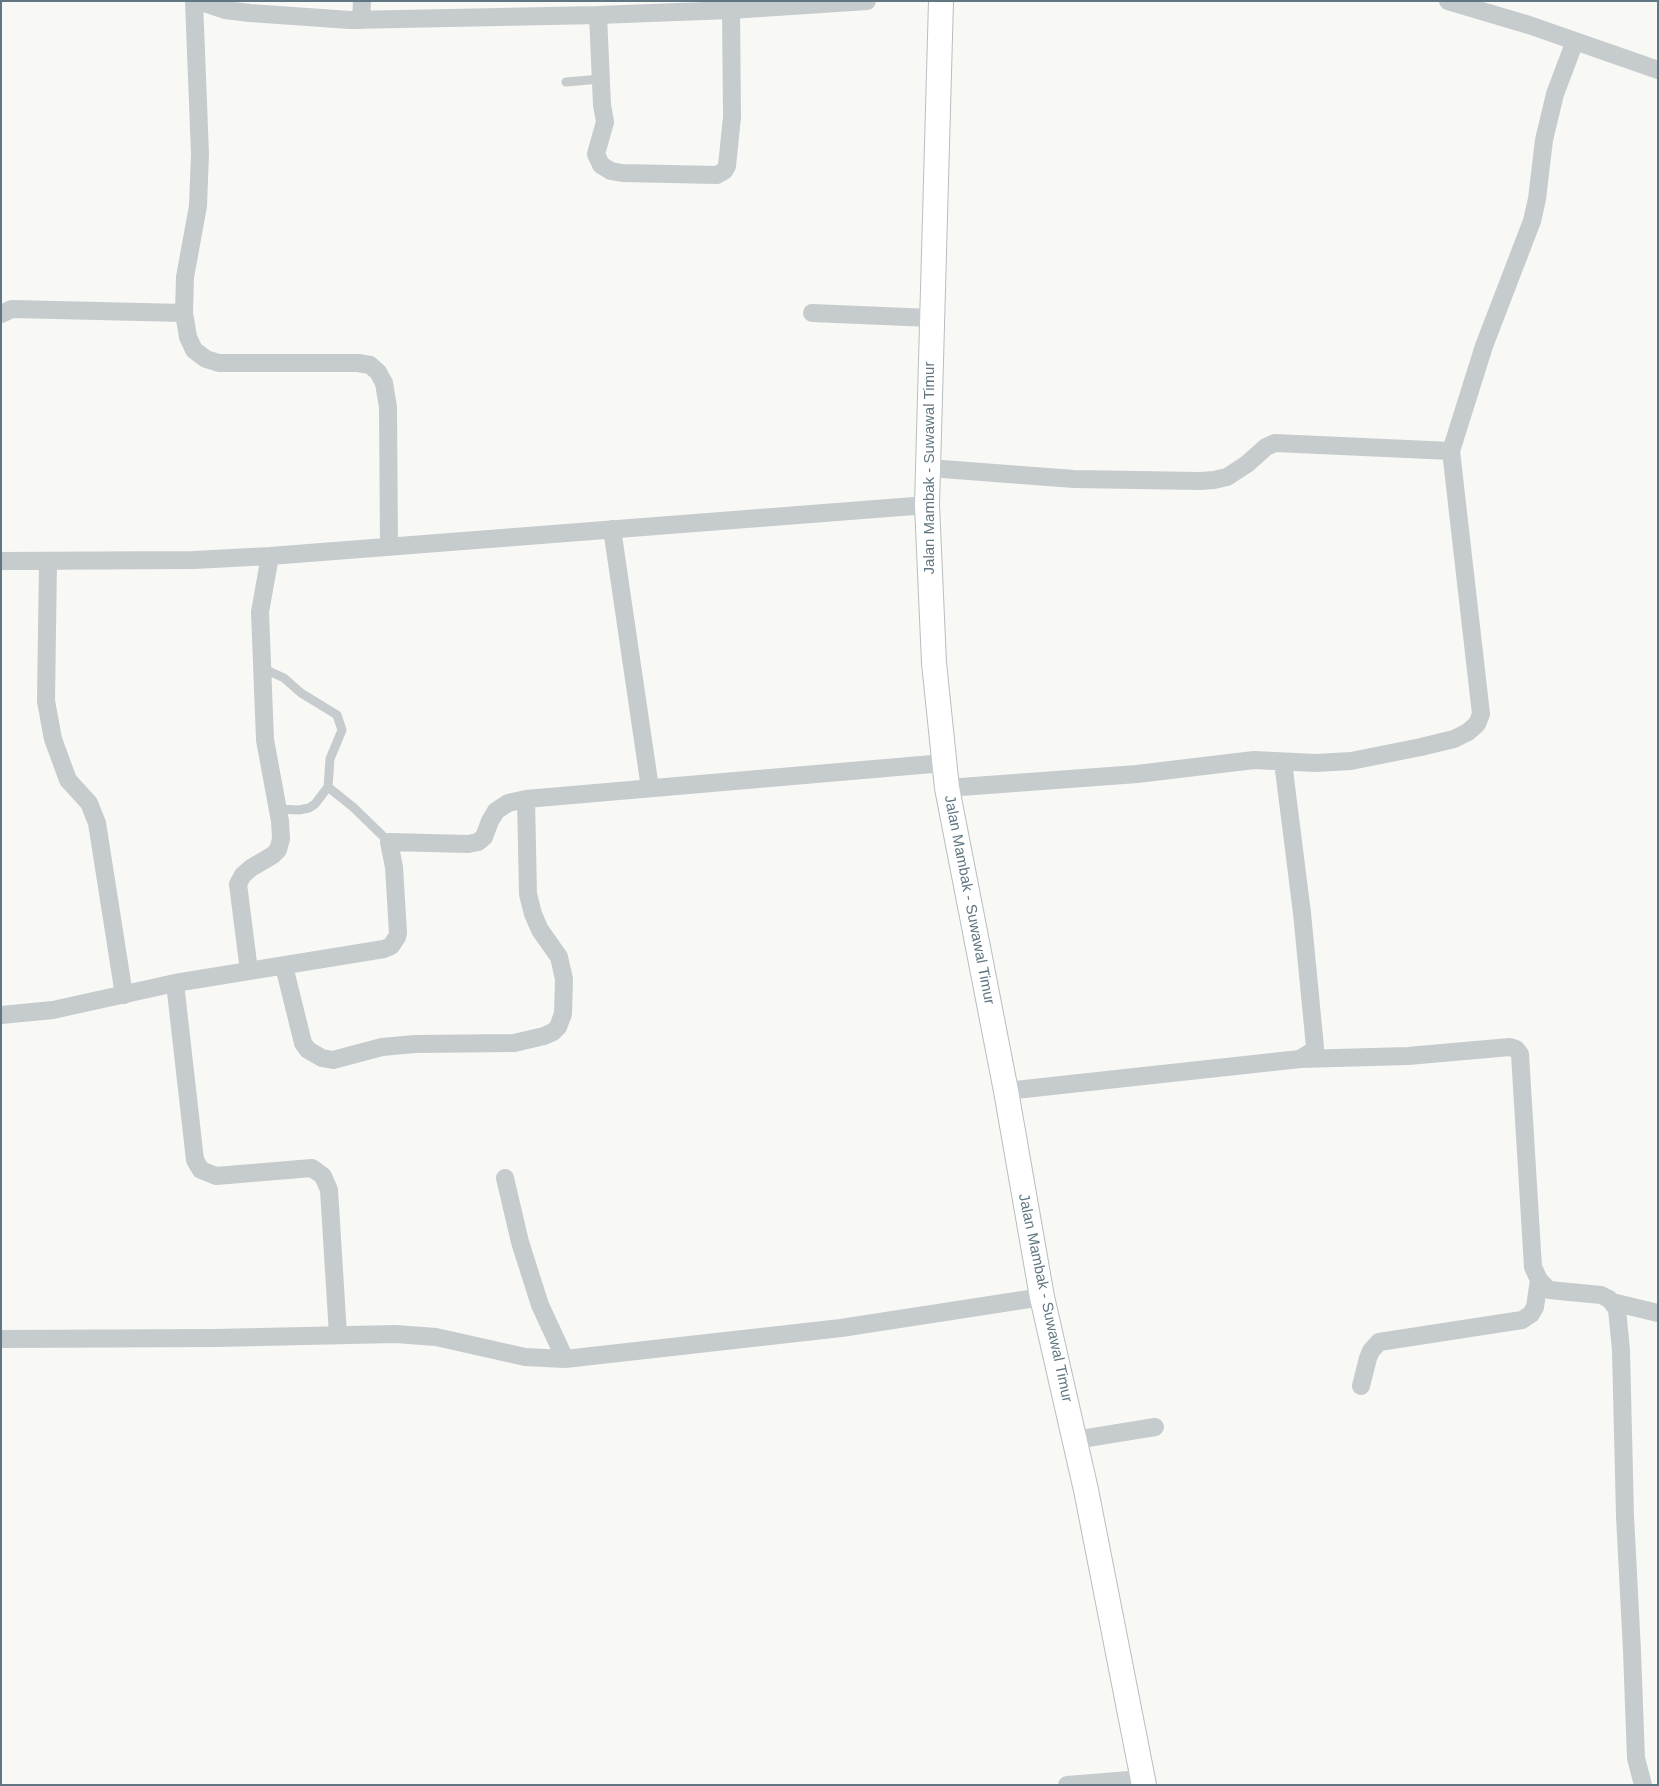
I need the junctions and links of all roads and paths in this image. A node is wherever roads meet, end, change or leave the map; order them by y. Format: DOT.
graph roads {
  1 [pos="194,1"];
  2 [pos="198,1"];
  3 [pos="362,1"];
  4 [pos="867,1"];
  5 [pos="941,1"];
  6 [pos="1448,1"];
  7 [pos="731,10"];
  8 [pos="598,15"];
  9 [pos="361,20"];
  10 [pos="1575,42"];
  11 [pos="1658,70"];
  12 [pos="601,79"];
  13 [pos="566,82"];
  14 [pos="184,313"];
  15 [pos="812,313"];
  16 [pos="1,314"];
  17 [pos="931,318"];
  18 [pos="1451,451"];
  19 [pos="929,468"];
  20 [pos="927,505"];
  21 [pos="612,529"];
  22 [pos="389,546"];
  23 [pos="270,556"];
  24 [pos="1,561"];
  25 [pos="48,561"];
  26 [pos="262,668"];
  27 [pos="1283,762"];
  28 [pos="944,763"];
  29 [pos="328,786"];
  30 [pos="650,788"];
  31 [pos="947,788"];
  32 [pos="526,799"];
  33 [pos="277,809"];
  34 [pos="390,842"];
  35 [pos="284,966"];
  36 [pos="249,972"];
  37 [pos="175,983"];
  38 [pos="124,995"];
  39 [pos="1,1015"];
  40 [pos="1300,1059"];
  41 [pos="1006,1091"];
  42 [pos="505,1178"];
  43 [pos="1539,1280"];
  44 [pos="1042,1297"];
  45 [pos="1612,1302"];
  46 [pos="1658,1313"];
  47 [pos="338,1335"];
  48 [pos="1,1338"];
  49 [pos="565,1360"];
  50 [pos="1361,1386"];
  51 [pos="1156,1427"];
  52 [pos="1075,1440"];
  53 [pos="1143,1782"];
  54 [pos="1067,1785"];
  55 [pos="1643,1785"];
  1 -- 14 [label="street"];
  2 -- 9 [label="street"];
  3 -- 9 [label="street"];
  4 -- 7 [label="street"];
  5 -- 17 [label="street, Jalan Mambak - Suwawal Timur"];
  6 -- 10 [label="street"];
  7 -- 8 [label="street"];
  7 -- 12 [label="street"];
  8 -- 9 [label="street"];
  8 -- 12 [label="street"];
  10 -- 11 [label="street"];
  10 -- 18 [label="street"];
  12 -- 13 [label="lane"];
  14 -- 16 [label="street"];
  14 -- 22 [label="street"];
  15 -- 17 [label="street"];
  17 -- 19 [label="street, Jalan Mambak - Suwawal Timur"];
  18 -- 19 [label="street"];
  18 -- 27 [label="street"];
  19 -- 20 [label="street, Jalan Mambak - Suwawal Timur"];
  20 -- 21 [label="street"];
  20 -- 28 [label="street, Jalan Mambak - Suwawal Timur"];
  21 -- 22 [label="street"];
  21 -- 30 [label="street"];
  22 -- 23 [label="street"];
  23 -- 25 [label="street"];
  23 -- 26 [label="street"];
  24 -- 25 [label="street"];
  25 -- 38 [label="street"];
  26 -- 29 [label="lane"];
  26 -- 33 [label="street"];
  27 -- 31 [label="street"];
  27 -- 40 [label="street"];
  28 -- 30 [label="street"];
  28 -- 31 [label="street, Jalan Mambak - Suwawal Timur"];
  29 -- 33 [label="lane"];
  29 -- 34 [label="lane"];
  30 -- 32 [label="street"];
  31 -- 41 [label="street, Jalan Mambak - Suwawal Timur"];
  32 -- 34 [label="street"];
  32 -- 35 [label="street"];
  33 -- 36 [label="street"];
  34 -- 35 [label="street"];
  35 -- 36 [label="street"];
  36 -- 37 [label="street"];
  37 -- 38 [label="street"];
  37 -- 47 [label="street"];
  38 -- 39 [label="street"];
  40 -- 41 [label="street"];
  40 -- 43 [label="street"];
  41 -- 44 [label="street, Jalan Mambak - Suwawal Timur"];
  42 -- 49 [label="street"];
  43 -- 45 [label="street"];
  43 -- 50 [label="street"];
  44 -- 49 [label="street"];
  44 -- 52 [label="street, Jalan Mambak - Suwawal Timur"];
  45 -- 46 [label="street"];
  45 -- 55 [label="street"];
  47 -- 48 [label="street"];
  47 -- 49 [label="street"];
  51 -- 52 [label="street"];
  52 -- 53 [label="street, Jalan Mambak - Suwawal Timur"];
  53 -- 54 [label="street"];
}
